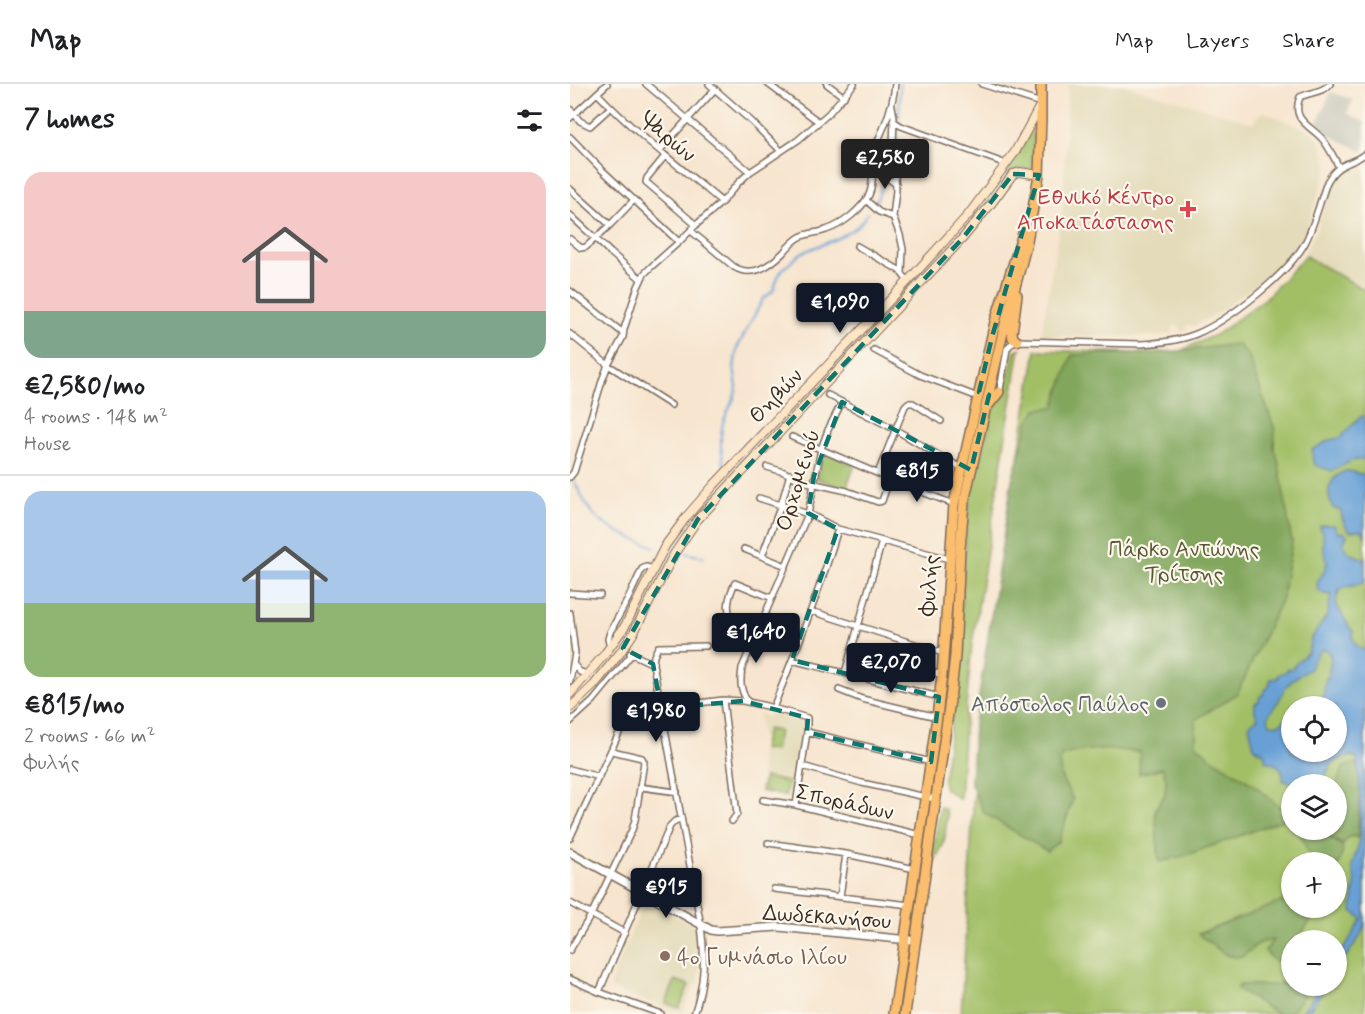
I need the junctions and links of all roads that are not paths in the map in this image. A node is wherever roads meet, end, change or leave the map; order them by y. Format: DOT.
graph roads {
  1 [pos="608,84"];
  2 [pos="646,84"];
  3 [pos="709,84"];
  4 [pos="768,84"];
  5 [pos="827,84"];
  6 [pos="854,84"];
  7 [pos="895,84"];
  8 [pos="982,84"];
  9 [pos="1041,84"];
  10 [pos="1330,84"];
  11 [pos="716,89"];
  12 [pos="597,93"];
  13 [pos="844,98"];
  14 [pos="1041,103"];
  15 [pos="892,105"];
  16 [pos="611,107"];
  17 [pos="571,114"];
  18 [pos="688,119"];
  19 [pos="819,122"];
  20 [pos="893,122"];
  21 [pos="570,137"];
  22 [pos="660,150"];
  23 [pos="781,151"];
  24 [pos="665,156"];
  25 [pos="1363,156"];
  26 [pos="1006,166"];
  27 [pos="1339,167"];
  28 [pos="873,168"];
  29 [pos="750,172"];
  30 [pos="1039,175"];
  31 [pos="896,184"];
  32 [pos="570,189"];
  33 [pos="634,200"];
  34 [pos="866,200"];
  35 [pos="722,202"];
  36 [pos="1034,202"];
  37 [pos="570,215"];
  38 [pos="893,217"];
  39 [pos="610,225"];
  40 [pos="696,225"];
  41 [pos="691,231"];
  42 [pos="570,239"];
  43 [pos="596,239"];
  44 [pos="679,242"];
  45 [pos="857,246"];
  46 [pos="1026,246"];
  47 [pos="902,273"];
  48 [pos="641,279"];
  49 [pos="908,281"];
  50 [pos="570,291"];
  51 [pos="623,333"];
  52 [pos="570,334"];
  53 [pos="1017,341"];
  54 [pos="874,350"];
  55 [pos="608,365"];
  56 [pos="1002,380"];
  57 [pos="986,391"];
  58 [pos="828,395"];
  59 [pos="842,402"];
  60 [pos="671,405"];
  61 [pos="941,421"];
  62 [pos="896,430"];
  63 [pos="792,437"];
  64 [pos="821,449"];
  65 [pos="767,467"];
  66 [pos="966,469"];
  67 [pos="878,473"];
  68 [pos="790,474"];
  69 [pos="570,477"];
  70 [pos="890,478"];
  71 [pos="814,483"];
  72 [pos="759,498"];
  73 [pos="954,504"];
  74 [pos="781,505"];
  75 [pos="808,514"];
  76 [pos="838,529"];
  77 [pos="882,541"];
  78 [pos="744,549"];
  79 [pos="762,556"];
  80 [pos="949,559"];
  81 [pos="786,566"];
  82 [pos="570,593"];
  83 [pos="600,595"];
  84 [pos="772,598"];
  85 [pos="811,611"];
  86 [pos="570,613"];
  87 [pos="858,626"];
  88 [pos="759,629"];
  89 [pos="706,646"];
  90 [pos="623,648"];
  91 [pos="943,653"];
  92 [pos="632,654"];
  93 [pos="876,655"];
  94 [pos="792,660"];
  95 [pos="653,664"];
  96 [pos="574,665"];
  97 [pos="845,673"];
  98 [pos="588,674"];
  99 [pos="942,675"];
  100 [pos="570,678"];
  101 [pos="839,690"];
  102 [pos="570,694"];
  103 [pos="939,697"];
  104 [pos="726,700"];
  105 [pos="745,701"];
  106 [pos="570,708"];
  107 [pos="661,708"];
  108 [pos="773,708"];
  109 [pos="937,717"];
  110 [pos="570,722"];
  111 [pos="807,732"];
  112 [pos="612,751"];
  113 [pos="931,762"];
  114 [pos="802,766"];
  115 [pos="572,770"];
  116 [pos="599,777"];
  117 [pos="570,778"];
  118 [pos="640,788"];
  119 [pos="677,792"];
  120 [pos="931,798"];
  121 [pos="763,800"];
  122 [pos="796,805"];
  123 [pos="681,819"];
  124 [pos="732,821"];
  125 [pos="920,835"];
  126 [pos="570,838"];
  127 [pos="768,843"];
  128 [pos="570,852"];
  129 [pos="846,854"];
  130 [pos="915,869"];
  131 [pos="612,874"];
  132 [pos="774,889"];
  133 [pos="643,892"];
  134 [pos="840,897"];
  135 [pos="570,903"];
  136 [pos="910,906"];
  137 [pos="591,915"];
  138 [pos="701,926"];
  139 [pos="625,933"];
  140 [pos="910,940"];
  141 [pos="571,947"];
  142 [pos="570,979"];
  143 [pos="599,992"];
  144 [pos="661,1014"];
  145 [pos="694,1014"];
  146 [pos="894,1014"];
  147 [pos="905,1014"];
  1 -- 12 [label="street"];
  2 -- 18 [label="street"];
  3 -- 11 [label="street"];
  4 -- 19 [label="street"];
  5 -- 13 [label="street"];
  6 -- 13 [label="street"];
  7 -- 15 [label="street"];
  8 -- 14 [label="street"];
  9 -- 14 [label="main road, Φυλής"];
  10 -- 27 [label="street"];
  11 -- 18 [label="street"];
  11 -- 23 [label="street"];
  12 -- 16 [label="street, Ψαρών"];
  12 -- 17 [label="street"];
  13 -- 19 [label="street"];
  14 -- 26 [label="main road, Θηβών"];
  14 -- 30 [label="main road, Φυλής"];
  15 -- 20 [label="street"];
  15 -- 28 [label="street"];
  16 -- 17 [label="street"];
  16 -- 22 [label="street, Ψαρών"];
  18 -- 22 [label="street"];
  18 -- 29 [label="street"];
  19 -- 23 [label="street"];
  20 -- 26 [label="street"];
  20 -- 31 [label="street"];
  21 -- 33 [label="street"];
  22 -- 24 [label="street, Ψαρών"];
  23 -- 29 [label="street"];
  24 -- 35 [label="street, Ψαρών"];
  24 -- 40 [label="street"];
  25 -- 27 [label="street"];
  26 -- 49 [label="main road, Θηβών"];
  27 -- 53 [label="street"];
  28 -- 31 [label="street"];
  28 -- 34 [label="street"];
  29 -- 35 [label="street"];
  30 -- 36 [label="main road, Φυλής"];
  30 -- 90 [label="main road, Θηβών"];
  31 -- 38 [label="street"];
  32 -- 39 [label="street"];
  33 -- 39 [label="street"];
  33 -- 44 [label="street"];
  34 -- 38 [label="street"];
  34 -- 41 [label="street"];
  35 -- 40 [label="street"];
  36 -- 46 [label="main road, Φυλής"];
  36 -- 57 [label="main road, Φυλής"];
  37 -- 43 [label="street"];
  38 -- 47 [label="street"];
  39 -- 43 [label="street"];
  40 -- 41 [label="street"];
  41 -- 44 [label="street"];
  42 -- 43 [label="street"];
  43 -- 48 [label="street"];
  44 -- 48 [label="street"];
  45 -- 47 [label="street"];
  46 -- 53 [label="main road"];
  46 -- 57 [label="main road, Φυλής"];
  47 -- 49 [label="street"];
  48 -- 51 [label="street"];
  49 -- 98 [label="main road, Θηβών"];
  50 -- 51 [label="street"];
  51 -- 55 [label="street"];
  52 -- 55 [label="street"];
  53 -- 56 [label="street"];
  54 -- 57 [label="street"];
  55 -- 60 [label="street"];
  55 -- 69 [label="street"];
  56 -- 57 [label="street"];
  56 -- 57 [label="street"];
  57 -- 66 [label="main road, Φυλής"];
  57 -- 66 [label="main road, Φυλής"];
  58 -- 59 [label="street"];
  59 -- 62 [label="street"];
  59 -- 64 [label="street, Ορχομενού"];
  61 -- 62 [label="street"];
  62 -- 66 [label="street"];
  62 -- 67 [label="street"];
  63 -- 64 [label="street"];
  64 -- 67 [label="street"];
  64 -- 71 [label="street, Ορχομενού"];
  65 -- 68 [label="street"];
  66 -- 73 [label="main road, Φυλής"];
  66 -- 120 [label="main road, Φυλής"];
  67 -- 70 [label="street"];
  68 -- 71 [label="street"];
  68 -- 74 [label="street"];
  70 -- 71 [label="street"];
  70 -- 73 [label="street"];
  71 -- 75 [label="street, Ορχομενού"];
  72 -- 74 [label="street"];
  73 -- 80 [label="main road, Φυλής"];
  74 -- 75 [label="street"];
  74 -- 79 [label="street"];
  75 -- 76 [label="street"];
  75 -- 81 [label="street, Ορχομενού"];
  76 -- 77 [label="street"];
  76 -- 85 [label="street"];
  77 -- 80 [label="street"];
  77 -- 87 [label="street"];
  78 -- 79 [label="street"];
  79 -- 81 [label="street"];
  80 -- 91 [label="main road, Φυλής"];
  81 -- 84 [label="street, Ορχομενού"];
  82 -- 83 [label="street"];
  84 -- 88 [label="street, Ορχομενού"];
  84 -- 88 [label="street"];
  85 -- 87 [label="street"];
  85 -- 94 [label="street"];
  86 -- 96 [label="street"];
  87 -- 91 [label="street"];
  87 -- 97 [label="street"];
  88 -- 105 [label="street, Ορχομενού"];
  89 -- 95 [label="street"];
  90 -- 92 [label="street"];
  90 -- 106 [label="main road, Θηβών"];
  91 -- 99 [label="main road, Φυλής"];
  92 -- 95 [label="street"];
  92 -- 110 [label="street"];
  93 -- 99 [label="street"];
  94 -- 97 [label="street"];
  94 -- 108 [label="street"];
  95 -- 107 [label="street"];
  96 -- 98 [label="street"];
  96 -- 100 [label="street"];
  97 -- 103 [label="street"];
  98 -- 100 [label="street"];
  98 -- 102 [label="main road, Θηβών"];
  99 -- 103 [label="main road, Φυλής"];
  101 -- 109 [label="street"];
  103 -- 109 [label="main road, Φυλής"];
  104 -- 105 [label="street"];
  104 -- 107 [label="street"];
  104 -- 124 [label="street"];
  105 -- 108 [label="street"];
  107 -- 112 [label="street"];
  107 -- 119 [label="street"];
  108 -- 111 [label="street"];
  109 -- 113 [label="main road, Φυλής"];
  111 -- 113 [label="street"];
  111 -- 114 [label="street"];
  112 -- 116 [label="street"];
  112 -- 118 [label="street"];
  113 -- 120 [label="main road, Φυλής"];
  114 -- 120 [label="street"];
  114 -- 122 [label="street"];
  115 -- 116 [label="street"];
  115 -- 117 [label="street"];
  116 -- 126 [label="street"];
  118 -- 119 [label="street"];
  118 -- 131 [label="street"];
  119 -- 123 [label="street"];
  120 -- 125 [label="main road, Φυλής"];
  120 -- 140 [label="main road, Φυλής"];
  121 -- 122 [label="street, Σποράδων"];
  122 -- 125 [label="street, Σποράδων"];
  123 -- 133 [label="street"];
  123 -- 138 [label="street"];
  125 -- 130 [label="main road, Φυλής"];
  127 -- 129 [label="street"];
  128 -- 131 [label="street"];
  129 -- 130 [label="street"];
  129 -- 134 [label="street"];
  130 -- 136 [label="main road, Φυλής"];
  131 -- 133 [label="street"];
  131 -- 137 [label="street"];
  132 -- 134 [label="street"];
  133 -- 138 [label="street"];
  133 -- 139 [label="street"];
  134 -- 136 [label="street"];
  135 -- 137 [label="street"];
  136 -- 140 [label="main road, Φυλής"];
  137 -- 139 [label="street"];
  137 -- 141 [label="street"];
  138 -- 140 [label="street, Δωδεκανήσου"];
  138 -- 145 [label="street"];
  139 -- 143 [label="street"];
  140 -- 146 [label="main road, Φυλής"];
  140 -- 147 [label="main road, Φυλής"];
  142 -- 143 [label="street"];
  143 -- 144 [label="street"];
}
